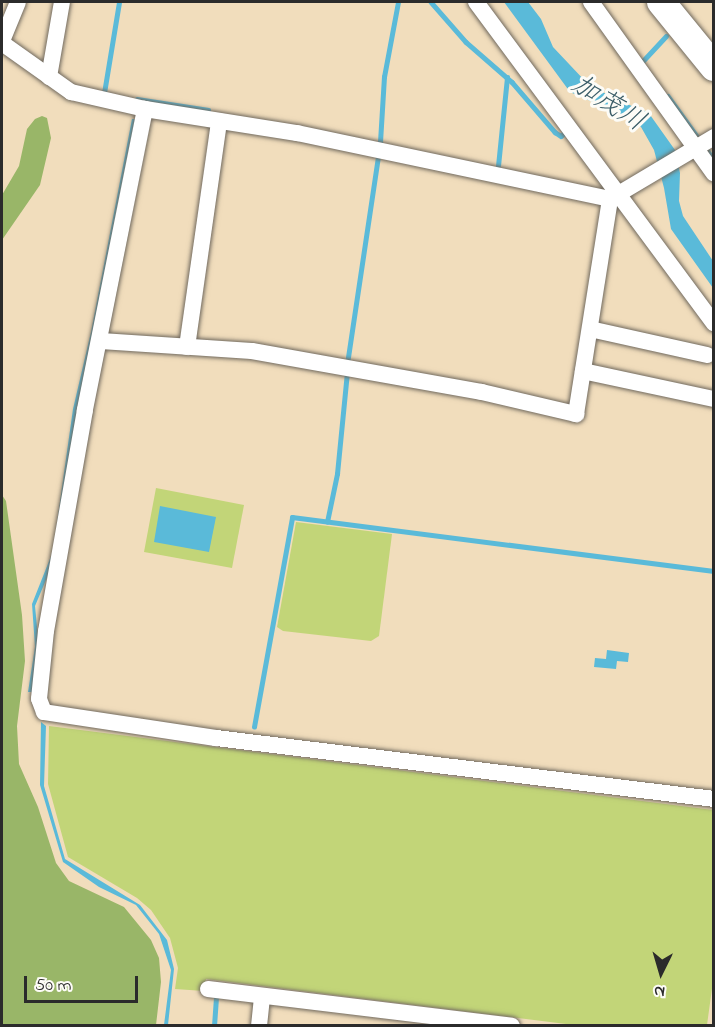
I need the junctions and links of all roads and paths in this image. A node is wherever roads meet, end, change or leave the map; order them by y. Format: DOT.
graph roads {
  1 [pos="18,2"];
  2 [pos="62,2"];
  3 [pos="476,2"];
  4 [pos="591,2"];
  5 [pos="661,2"];
  6 [pos="682,2"];
  7 [pos="714,40"];
  8 [pos="2,42"];
  9 [pos="714,67"];
  10 [pos="50,76"];
  11 [pos="145,109"];
  12 [pos="219,122"];
  13 [pos="714,137"];
  14 [pos="694,151"];
  15 [pos="714,174"];
  16 [pos="618,194"];
  17 [pos="714,324"];
  18 [pos="590,329"];
  19 [pos="101,341"];
  20 [pos="187,347"];
  21 [pos="707,355"];
  22 [pos="583,371"];
  23 [pos="714,399"];
  24 [pos="714,799"];
  25 [pos="208,989"];
  26 [pos="262,996"];
  27 [pos="482,1024"];
  28 [pos="259,1026"];
  29 [pos="512,1026"];
  1 -- 8 [label="street"];
  2 -- 10 [label="street"];
  3 -- 16 [label="street"];
  4 -- 14 [label="street"];
  5 -- 9 [label="highway"];
  6 -- 7 [label="highway"];
  8 -- 10 [label="street"];
  10 -- 11 [label="street"];
  11 -- 12 [label="street"];
  11 -- 19 [label="street"];
  12 -- 16 [label="street"];
  12 -- 20 [label="street"];
  13 -- 14 [label="street"];
  14 -- 15 [label="street"];
  14 -- 16 [label="street"];
  16 -- 17 [label="street"];
  16 -- 18 [label="street"];
  18 -- 21 [label="street"];
  18 -- 22 [label="street"];
  19 -- 20 [label="street"];
  19 -- 24 [label="street"];
  20 -- 22 [label="street"];
  22 -- 23 [label="street"];
  25 -- 26 [label="street"];
  26 -- 27 [label="street"];
  26 -- 28 [label="street"];
  27 -- 29 [label="street"];
}
